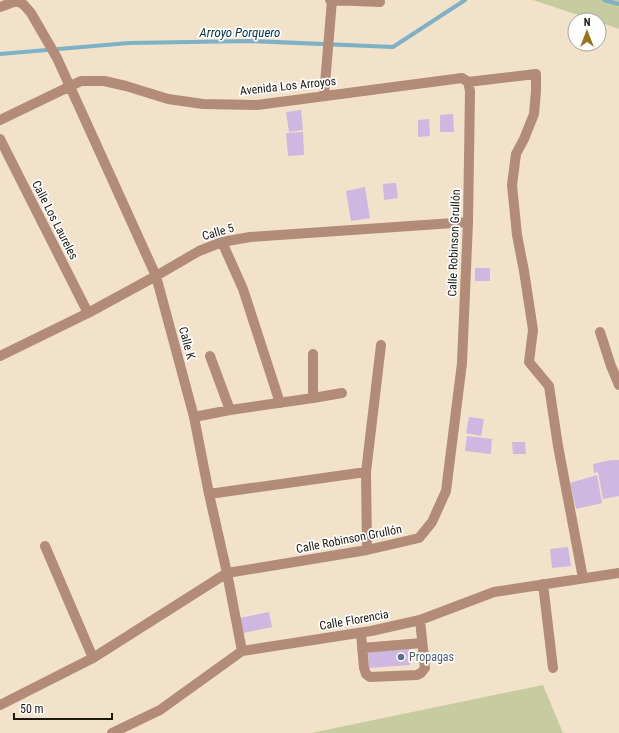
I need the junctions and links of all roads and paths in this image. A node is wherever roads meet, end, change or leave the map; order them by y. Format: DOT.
graph roads {
  1 [pos="18,0"];
  2 [pos="331,0"];
  3 [pos="380,2"];
  4 [pos="0,6"];
  5 [pos="468,82"];
  6 [pos="69,86"];
  7 [pos="324,96"];
  8 [pos="0,120"];
  9 [pos="0,139"];
  10 [pos="468,222"];
  11 [pos="222,242"];
  12 [pos="156,276"];
  13 [pos="88,313"];
  14 [pos="600,332"];
  15 [pos="381,344"];
  16 [pos="313,354"];
  17 [pos="0,356"];
  18 [pos="210,356"];
  19 [pos="619,385"];
  20 [pos="342,393"];
  21 [pos="313,398"];
  22 [pos="280,403"];
  23 [pos="230,410"];
  24 [pos="194,417"];
  25 [pos="366,472"];
  26 [pos="209,494"];
  27 [pos="45,546"];
  28 [pos="367,550"];
  29 [pos="227,573"];
  30 [pos="619,573"];
  31 [pos="583,578"];
  32 [pos="544,584"];
  33 [pos="420,620"];
  34 [pos="361,633"];
  35 [pos="422,643"];
  36 [pos="362,648"];
  37 [pos="242,651"];
  38 [pos="93,658"];
  39 [pos="553,668"];
  40 [pos="0,705"];
  41 [pos="112,733"];
  1 -- 4 [label="street"];
  1 -- 6 [label="street, Calle K"];
  2 -- 3 [label="street"];
  2 -- 7 [label="street"];
  5 -- 7 [label="street, Avenida Los Arroyos"];
  5 -- 10 [label="street, Calle Robinson Grullón"];
  5 -- 31 [label="street, Avenida Los Arroyos"];
  6 -- 7 [label="street, Avenida Los Arroyos"];
  6 -- 8 [label="street, Avenida Los Arroyos"];
  6 -- 12 [label="street, Calle K"];
  9 -- 13 [label="street, Calle Los Laureles"];
  10 -- 11 [label="street, Calle 5"];
  10 -- 28 [label="street, Calle Robinson Grullón"];
  11 -- 12 [label="street, Calle 5"];
  11 -- 22 [label="street"];
  12 -- 13 [label="street, Calle 5"];
  12 -- 24 [label="street, Calle K"];
  13 -- 17 [label="street, Calle 5"];
  14 -- 19 [label="street"];
  15 -- 25 [label="street"];
  16 -- 21 [label="street"];
  18 -- 23 [label="street"];
  20 -- 21 [label="street"];
  21 -- 22 [label="street"];
  22 -- 23 [label="street"];
  23 -- 24 [label="street"];
  24 -- 26 [label="street, Calle K"];
  25 -- 26 [label="street"];
  25 -- 28 [label="street"];
  26 -- 29 [label="street, Calle K"];
  27 -- 38 [label="street"];
  28 -- 29 [label="street, Calle Robinson Grullón"];
  29 -- 37 [label="street, Calle K"];
  29 -- 38 [label="street, Calle Robinson Grullón"];
  30 -- 31 [label="street, Calle Florencia"];
  31 -- 32 [label="street, Calle Florencia"];
  32 -- 33 [label="street, Calle Florencia"];
  32 -- 39 [label="street"];
  33 -- 34 [label="street, Calle Florencia"];
  33 -- 35 [label="street"];
  34 -- 36 [label="street"];
  34 -- 37 [label="street, Calle Florencia"];
  35 -- 36 [label="street"];
  35 -- 36 [label="street"];
  37 -- 41 [label="street, Calle Florencia"];
  38 -- 40 [label="street, Calle Robinson Grullón"];
}
